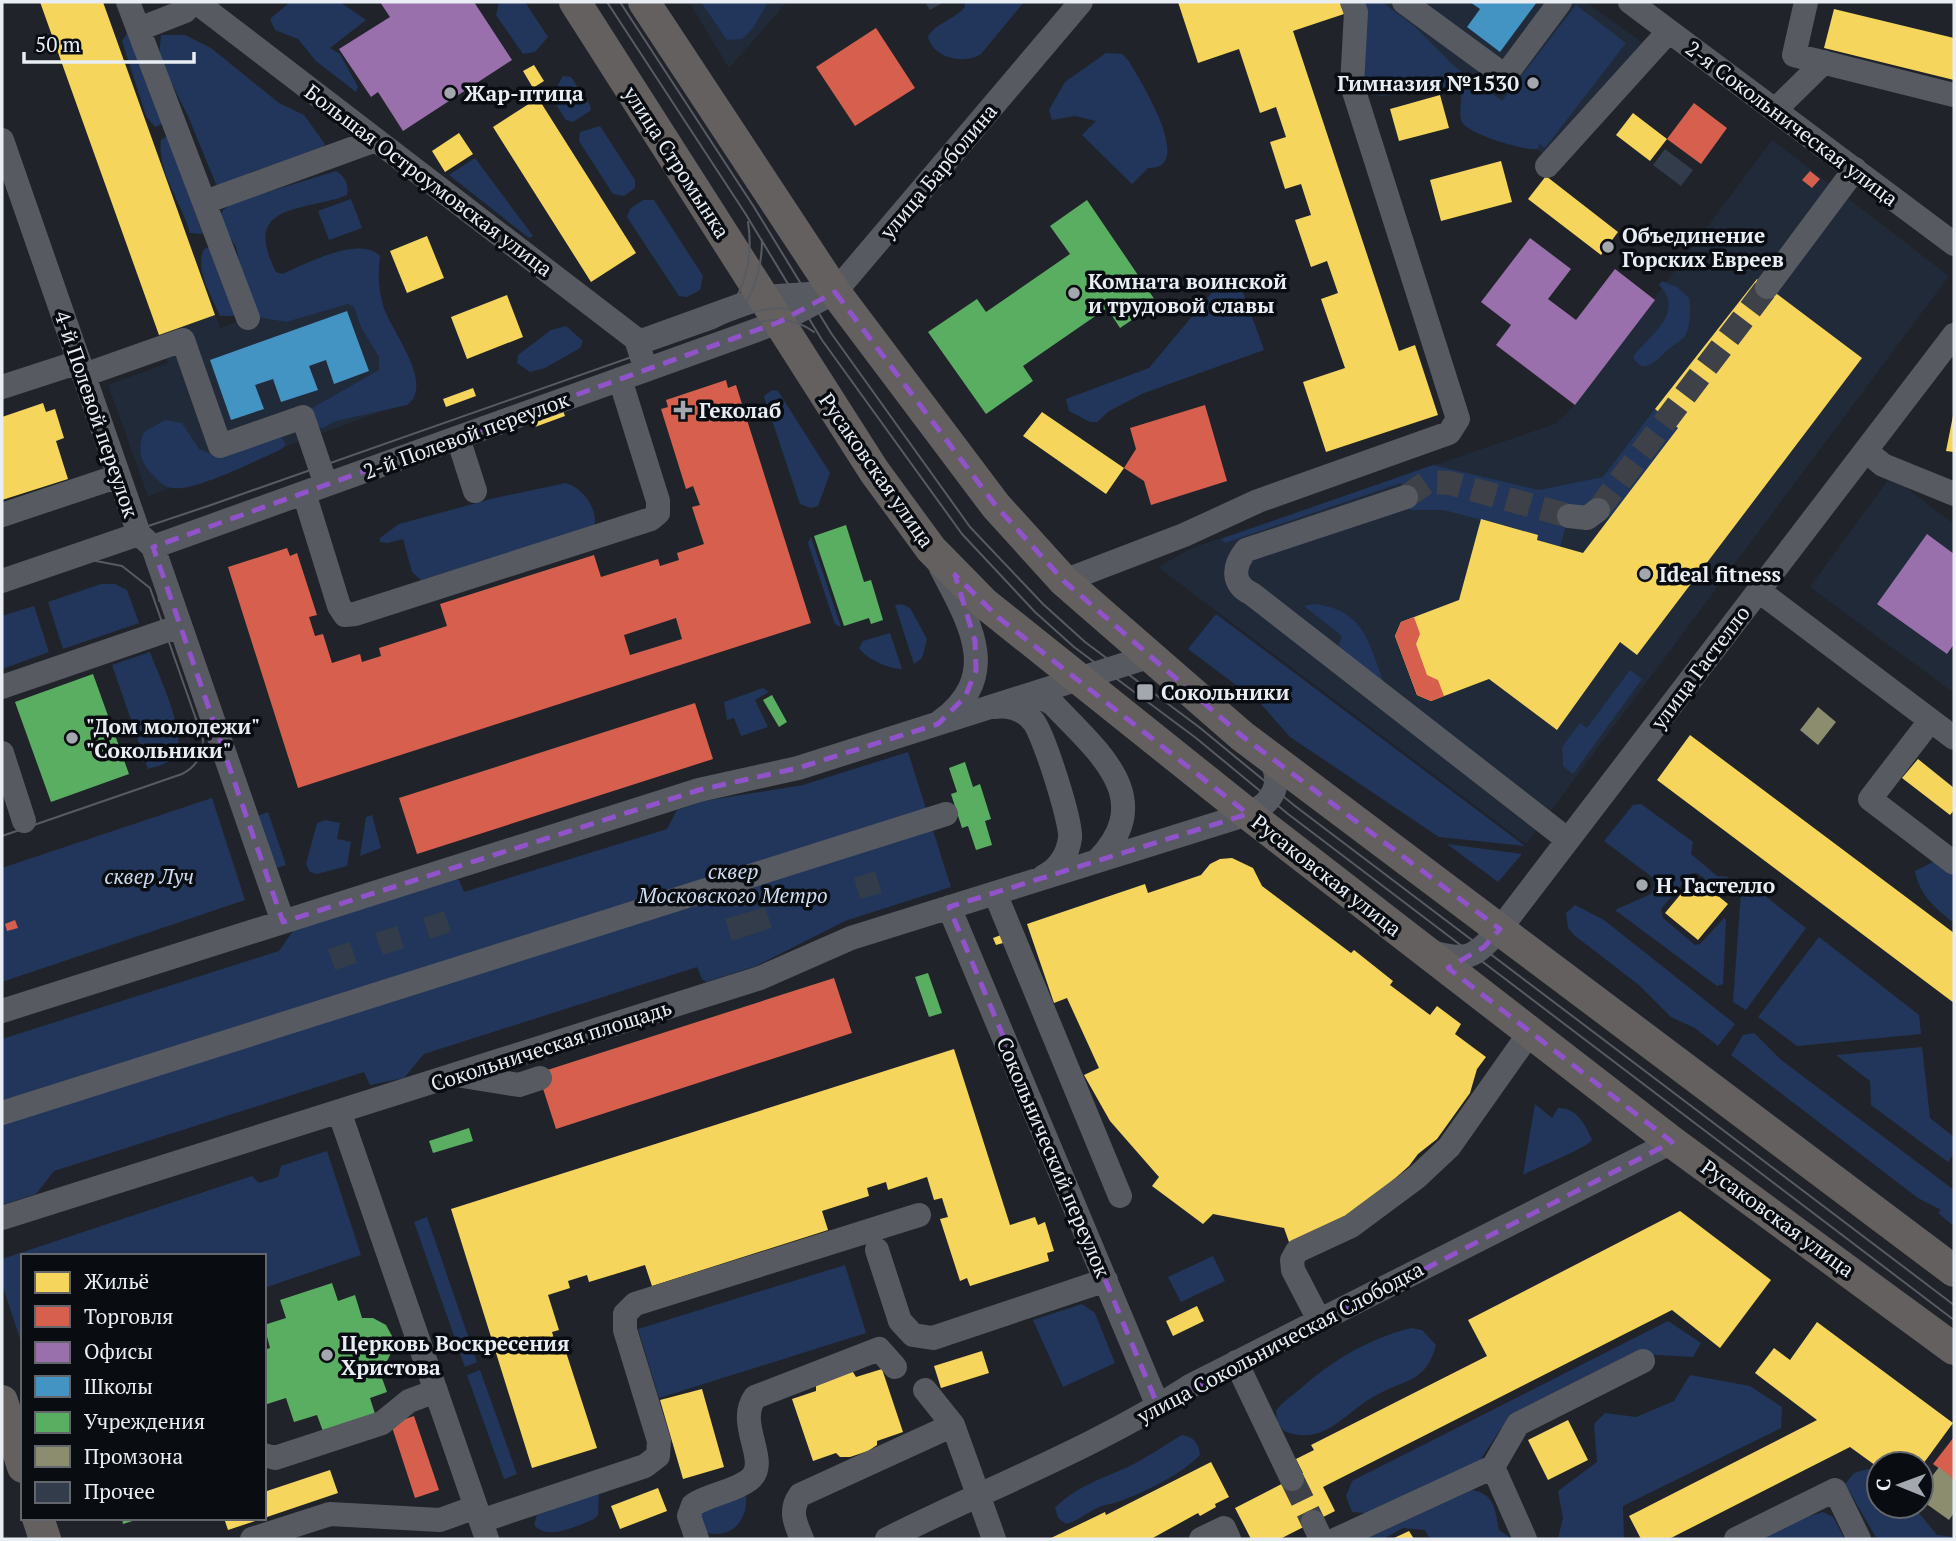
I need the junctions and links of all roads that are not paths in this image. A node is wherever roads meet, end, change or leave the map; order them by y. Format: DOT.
graph roads {
  1 [pos="128,2"];
  2 [pos="194,2"];
  3 [pos="575,2"];
  4 [pos="644,2"];
  5 [pos="1082,2"];
  6 [pos="1352,2"];
  7 [pos="1405,2"];
  8 [pos="1560,2"];
  9 [pos="1630,2"];
  10 [pos="1806,2"];
  11 [pos="139,29"];
  12 [pos="1669,31"];
  13 [pos="1824,62"];
  14 [pos="1954,95"];
  15 [pos="1775,110"];
  16 [pos="2,140"];
  17 [pos="376,140"];
  18 [pos="1547,166"];
  19 [pos="1855,169"];
  20 [pos="205,202"];
  21 [pos="1954,244"];
  22 [pos="1767,286"];
  23 [pos="835,292"];
  24 [pos="771,310"];
  25 [pos="248,318"];
  26 [pos="1954,335"];
  27 [pos="636,339"];
  28 [pos="81,369"];
  29 [pos="646,370"];
  30 [pos="620,379"];
  31 [pos="2,387"];
  32 [pos="458,438"];
  33 [pos="1866,451"];
  34 [pos="119,476"];
  35 [pos="315,489"];
  36 [pos="475,491"];
  37 [pos="1954,494"];
  38 [pos="1406,497"];
  39 [pos="1598,510"];
  40 [pos="2,515"];
  41 [pos="1569,516"];
  42 [pos="146,540"];
  43 [pos="931,549"];
  44 [pos="2,581"];
  45 [pos="1064,581"];
  46 [pos="1759,591"];
  47 [pos="180,626"];
  48 [pos="1151,656"];
  49 [pos="1077,680"];
  50 [pos="2,687"];
  51 [pos="1022,697"];
  52 [pos="991,707"];
  53 [pos="1930,721"];
  54 [pos="938,724"];
  55 [pos="1954,738"];
  56 [pos="2,753"];
  57 [pos="1268,756"];
  58 [pos="946,814"];
  59 [pos="1248,814"];
  60 [pos="24,821"];
  61 [pos="1568,840"];
  62 [pos="1097,861"];
  63 [pos="1954,863"];
  64 [pos="1038,880"];
  65 [pos="995,893"];
  66 [pos="949,907"];
  67 [pos="283,922"];
  68 [pos="1500,929"];
  69 [pos="1424,950"];
  70 [pos="2,1011"];
  71 [pos="1531,1031"];
  72 [pos="456,1075"];
  73 [pos="540,1078"];
  74 [pos="339,1111"];
  75 [pos="2,1113"];
  76 [pos="1672,1142"];
  77 [pos="1119,1196"];
  78 [pos="919,1215"];
  79 [pos="2,1218"];
  80 [pos="877,1250"];
  81 [pos="1954,1271"];
  82 [pos="1106,1280"];
  83 [pos="1319,1320"];
  84 [pos="1954,1349"];
  85 [pos="1643,1361"];
  86 [pos="1236,1362"];
  87 [pos="895,1367"];
  88 [pos="925,1390"];
  89 [pos="436,1391"];
  90 [pos="1158,1406"];
  91 [pos="3,1410"];
  92 [pos="953,1425"];
  93 [pos="266,1456"];
  94 [pos="21,1462"];
  95 [pos="1493,1467"];
  96 [pos="1292,1479"];
  97 [pos="978,1495"];
  98 [pos="39,1520"];
  99 [pos="481,1522"];
  100 [pos="45,1539"];
  101 [pos="252,1539"];
  102 [pos="697,1539"];
  103 [pos="802,1539"];
  104 [pos="887,1539"];
  105 [pos="994,1539"];
  106 [pos="1201,1539"];
  107 [pos="1229,1539"];
  108 [pos="1337,1539"];
  109 [pos="1525,1539"];
  110 [pos="1736,1539"];
  111 [pos="1859,1539"];
  1 -- 11 [label="street"];
  2 -- 11 [label="street"];
  2 -- 17 [label="street, Большая Остроумовская улица"];
  3 -- 24 [label="main road, улица Стромынка"];
  4 -- 23 [label="main road"];
  5 -- 23 [label="street, улица Барболина"];
  6 -- 45 [label="street"];
  7 -- 8 [label="street"];
  9 -- 12 [label="street, 2-я Сокольническая улица"];
  10 -- 13 [label="street"];
  11 -- 20 [label="street"];
  12 -- 15 [label="street, 2-я Сокольническая улица"];
  12 -- 18 [label="street"];
  13 -- 14 [label="street"];
  13 -- 15 [label="street"];
  15 -- 19 [label="street, 2-я Сокольническая улица"];
  16 -- 28 [label="street, 4-й Полевой переулок"];
  17 -- 20 [label="street"];
  17 -- 27 [label="street, Большая Остроумовская улица"];
  19 -- 21 [label="street, 2-я Сокольническая улица"];
  19 -- 22 [label="street"];
  20 -- 25 [label="street"];
  23 -- 24 [label="street"];
  23 -- 45 [label="main road"];
  24 -- 27 [label="street"];
  24 -- 29 [label="street, 2-й Полевой переулок"];
  24 -- 43 [label="main road, Русаковская улица"];
  26 -- 33 [label="street, улица Гастелло"];
  27 -- 29 [label="street"];
  28 -- 31 [label="street"];
  28 -- 34 [label="street, 4-й Полевой переулок"];
  28 -- 35 [label="street"];
  29 -- 30 [label="street, 2-й Полевой переулок"];
  30 -- 32 [label="street, 2-й Полевой переулок"];
  30 -- 35 [label="street"];
  32 -- 35 [label="street, 2-й Полевой переулок"];
  32 -- 36 [label="street"];
  33 -- 37 [label="street"];
  33 -- 46 [label="street, улица Гастелло"];
  34 -- 40 [label="street"];
  34 -- 42 [label="street, 4-й Полевой переулок"];
  35 -- 42 [label="street, 2-й Полевой переулок"];
  38 -- 61 [label="street"];
  39 -- 41 [label="street"];
  42 -- 44 [label="street, 2-й Полевой переулок"];
  42 -- 47 [label="street, 4-й Полевой переулок"];
  43 -- 49 [label="main road, Русаковская улица"];
  43 -- 54 [label="street"];
  45 -- 48 [label="main road"];
  46 -- 53 [label="street"];
  46 -- 61 [label="street, улица Гастелло"];
  47 -- 50 [label="street"];
  47 -- 67 [label="street, 4-й Полевой переулок"];
  48 -- 49 [label="street"];
  48 -- 57 [label="main road"];
  49 -- 51 [label="street"];
  49 -- 59 [label="main road, Русаковская улица"];
  51 -- 52 [label="street"];
  51 -- 62 [label="street"];
  52 -- 54 [label="street"];
  52 -- 64 [label="street"];
  53 -- 55 [label="street"];
  53 -- 63 [label="street"];
  54 -- 67 [label="street"];
  56 -- 60 [label="street"];
  57 -- 59 [label="street"];
  57 -- 68 [label="main road"];
  58 -- 75 [label="street"];
  59 -- 62 [label="street, Сокольническая площадь"];
  59 -- 69 [label="main road, Русаковская улица"];
  61 -- 68 [label="street, улица Гастелло"];
  62 -- 64 [label="street, Сокольническая площадь"];
  64 -- 65 [label="street, Сокольническая площадь"];
  65 -- 66 [label="street, Сокольническая площадь"];
  65 -- 77 [label="street"];
  66 -- 72 [label="street, Сокольническая площадь"];
  66 -- 82 [label="street, Сокольнический переулок"];
  67 -- 70 [label="street"];
  68 -- 69 [label="street, улица Гастелло"];
  68 -- 81 [label="main road"];
  69 -- 71 [label="main road, Русаковская улица"];
  71 -- 76 [label="main road, Русаковская улица"];
  71 -- 83 [label="street"];
  72 -- 73 [label="street"];
  72 -- 74 [label="street, Сокольническая площадь"];
  74 -- 79 [label="street, Сокольническая площадь"];
  74 -- 89 [label="street"];
  76 -- 83 [label="street, улица Сокольническая Слободка"];
  76 -- 84 [label="main road, Русаковская улица"];
  78 -- 99 [label="street"];
  80 -- 82 [label="street"];
  82 -- 90 [label="street, Сокольнический переулок"];
  83 -- 86 [label="street, улица Сокольническая Слободка"];
  85 -- 95 [label="street"];
  86 -- 90 [label="street, улица Сокольническая Слободка"];
  86 -- 96 [label="street"];
  87 -- 102 [label="street"];
  88 -- 92 [label="street"];
  89 -- 93 [label="street"];
  89 -- 99 [label="street"];
  90 -- 97 [label="street, улица Сокольническая Слободка"];
  91 -- 94 [label="main road"];
  92 -- 97 [label="street"];
  92 -- 103 [label="street"];
  95 -- 108 [label="street"];
  95 -- 109 [label="street"];
  97 -- 104 [label="street, улица Сокольническая Слободка"];
  97 -- 105 [label="street"];
  98 -- 100 [label="main road"];
  99 -- 101 [label="street"];
  106 -- 107 [label="street"];
  110 -- 111 [label="street"];
}
